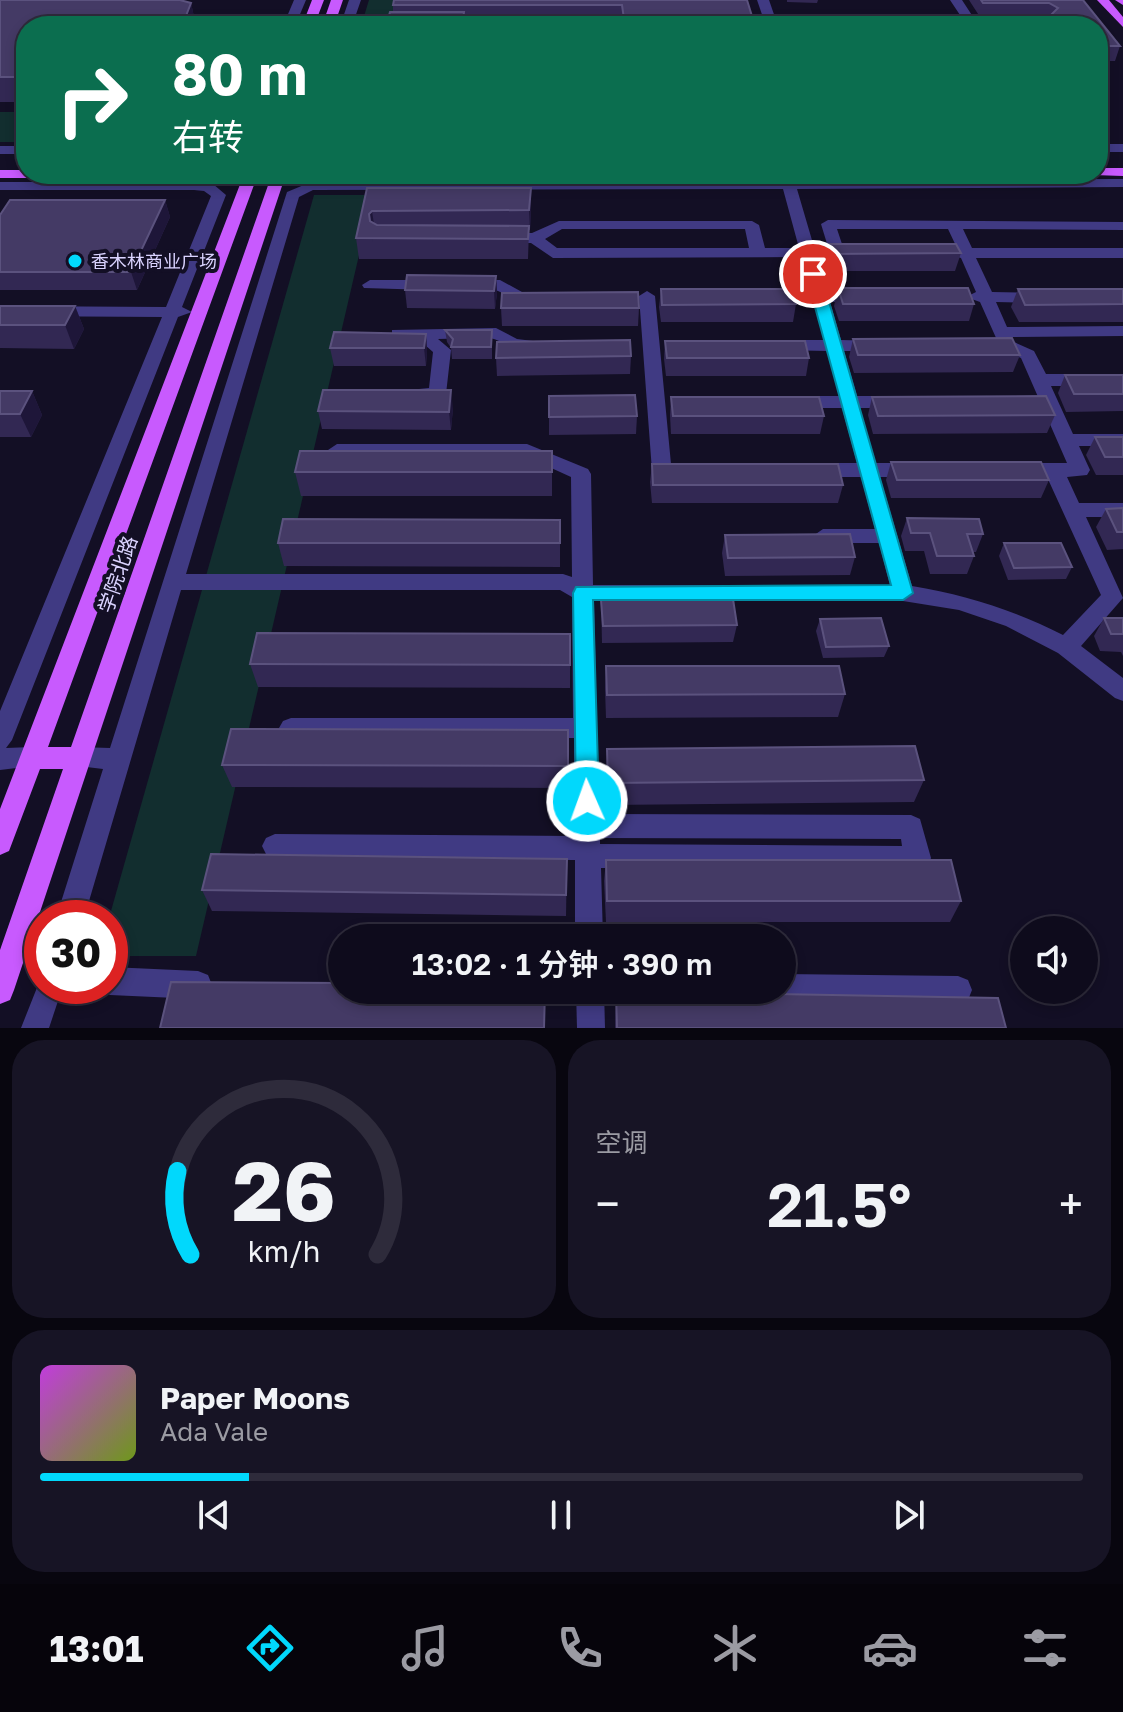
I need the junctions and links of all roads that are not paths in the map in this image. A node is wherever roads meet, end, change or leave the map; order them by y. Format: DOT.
graph roads {
  1 [pos="1103,0"];
  2 [pos="477,8"];
  3 [pos="614,10"];
  4 [pos="476,16"];
  5 [pos="614,16"];
  6 [pos="1123,24"];
  7 [pos="247,184"];
  8 [pos="276,184"];
  9 [pos="470,184"];
  10 [pos="788,184"];
  11 [pos="0,186"];
  12 [pos="954,225"];
  13 [pos="1123,226"];
  14 [pos="488,237"];
  15 [pos="535,238"];
  16 [pos="837,252"];
  17 [pos="758,253"];
  18 [pos="807,253"];
  19 [pos="866,253"];
  20 [pos="937,253"];
  21 [pos="966,253"];
  22 [pos="1123,253"];
  23 [pos="370,285"];
  24 [pos="647,296"];
  25 [pos="757,296"];
  26 [pos="820,296"];
  27 [pos="551,297"];
  28 [pos="880,297"];
  29 [pos="955,297"];
  30 [pos="986,297"];
  31 [pos="1062,298"];
  32 [pos="0,311"];
  33 [pos="173,312"];
  34 [pos="200,312"];
  35 [pos="1123,331"];
  36 [pos="381,334"];
  37 [pos="422,334"];
  38 [pos="1000,341"];
  39 [pos="758,345"];
  40 [pos="897,345"];
  41 [pos="552,346"];
  42 [pos="833,346"];
  43 [pos="1040,380"];
  44 [pos="1123,380"];
  45 [pos="391,394"];
  46 [pos="775,402"];
  47 [pos="849,402"];
  48 [pos="911,402"];
  49 [pos="1067,440"];
  50 [pos="1123,440"];
  51 [pos="337,450"];
  52 [pos="694,470"];
  53 [pos="789,470"];
  54 [pos="868,470"];
  55 [pos="930,470"];
  56 [pos="992,470"];
  57 [pos="1054,470"];
  58 [pos="1073,510"];
  59 [pos="1123,510"];
  60 [pos="797,536"];
  61 [pos="887,536"];
  62 [pos="173,582"];
  63 [pos="583,593"];
  64 [pos="903,593"];
  65 [pos="1118,594"];
  66 [pos="554,640"];
  67 [pos="584,640"];
  68 [pos="1066,647"];
  69 [pos="585,667"];
  70 [pos="615,667"];
  71 [pos="1123,691"];
  72 [pos="291,728"];
  73 [pos="0,740"];
  74 [pos="586,740"];
  75 [pos="617,751"];
  76 [pos="32,758"];
  77 [pos="79,758"];
  78 [pos="0,759"];
  79 [pos="119,759"];
  80 [pos="0,843"];
  81 [pos="588,843"];
  82 [pos="275,846"];
  83 [pos="76,900"];
  84 [pos="589,924"];
  85 [pos="128,982"];
  86 [pos="223,985"];
  87 [pos="796,988"];
  88 [pos="0,990"];
  89 [pos="958,990"];
  90 [pos="43,1004"];
  91 [pos="590,1004"];
  92 [pos="35,1028"];
  93 [pos="591,1028"];
  1 -- 6 [label="main road"];
  2 -- 4 [label="street"];
  3 -- 5 [label="street"];
  7 -- 34 [label="main road, 学院北路"];
  8 -- 77 [label="main road, 学院北路"];
  9 -- 62 [label="street"];
  10 -- 18 [label="street"];
  11 -- 33 [label="street"];
  12 -- 13 [label="street"];
  12 -- 16 [label="street"];
  12 -- 21 [label="street"];
  14 -- 15 [label="street"];
  15 -- 17 [label="street"];
  15 -- 17 [label="street"];
  16 -- 18 [label="street"];
  16 -- 19 [label="street"];
  17 -- 18 [label="street"];
  18 -- 26 [label="street"];
  20 -- 21 [label="street"];
  21 -- 22 [label="street"];
  21 -- 30 [label="street"];
  23 -- 27 [label="street"];
  24 -- 52 [label="street"];
  25 -- 26 [label="street"];
  26 -- 28 [label="street"];
  26 -- 42 [label="street"];
  29 -- 30 [label="street"];
  30 -- 31 [label="street"];
  30 -- 38 [label="street"];
  32 -- 33 [label="street"];
  33 -- 34 [label="street"];
  33 -- 73 [label="street"];
  34 -- 76 [label="main road, 学院北路"];
  35 -- 38 [label="street"];
  36 -- 37 [label="street"];
  37 -- 41 [label="street"];
  37 -- 45 [label="street"];
  38 -- 43 [label="street"];
  39 -- 42 [label="street"];
  40 -- 42 [label="street"];
  42 -- 47 [label="street"];
  43 -- 44 [label="street"];
  43 -- 49 [label="street"];
  46 -- 47 [label="street"];
  47 -- 48 [label="street"];
  47 -- 54 [label="street"];
  49 -- 50 [label="street"];
  49 -- 57 [label="street"];
  51 -- 63 [label="street"];
  53 -- 54 [label="street"];
  54 -- 55 [label="street"];
  54 -- 61 [label="street"];
  56 -- 57 [label="street"];
  57 -- 58 [label="street"];
  58 -- 59 [label="street"];
  58 -- 65 [label="street"];
  60 -- 61 [label="street"];
  61 -- 64 [label="street"];
  62 -- 63 [label="street"];
  62 -- 79 [label="street"];
  63 -- 64 [label="street"];
  63 -- 67 [label="street"];
  64 -- 68 [label="street"];
  65 -- 68 [label="street"];
  66 -- 67 [label="street"];
  67 -- 69 [label="street"];
  68 -- 71 [label="street"];
  69 -- 70 [label="street"];
  69 -- 74 [label="street"];
  72 -- 74 [label="street"];
  74 -- 75 [label="street"];
  74 -- 81 [label="street"];
  76 -- 77 [label="main road"];
  76 -- 78 [label="street"];
  76 -- 80 [label="main road, 学院北路"];
  77 -- 79 [label="street"];
  77 -- 88 [label="main road, 学院北路"];
  79 -- 83 [label="street"];
  81 -- 81 [label="street"];
  81 -- 82 [label="street"];
  81 -- 84 [label="street"];
  85 -- 86 [label="street"];
  87 -- 89 [label="street"];
  90 -- 92 [label="street"];
  91 -- 93 [label="street"];
}
